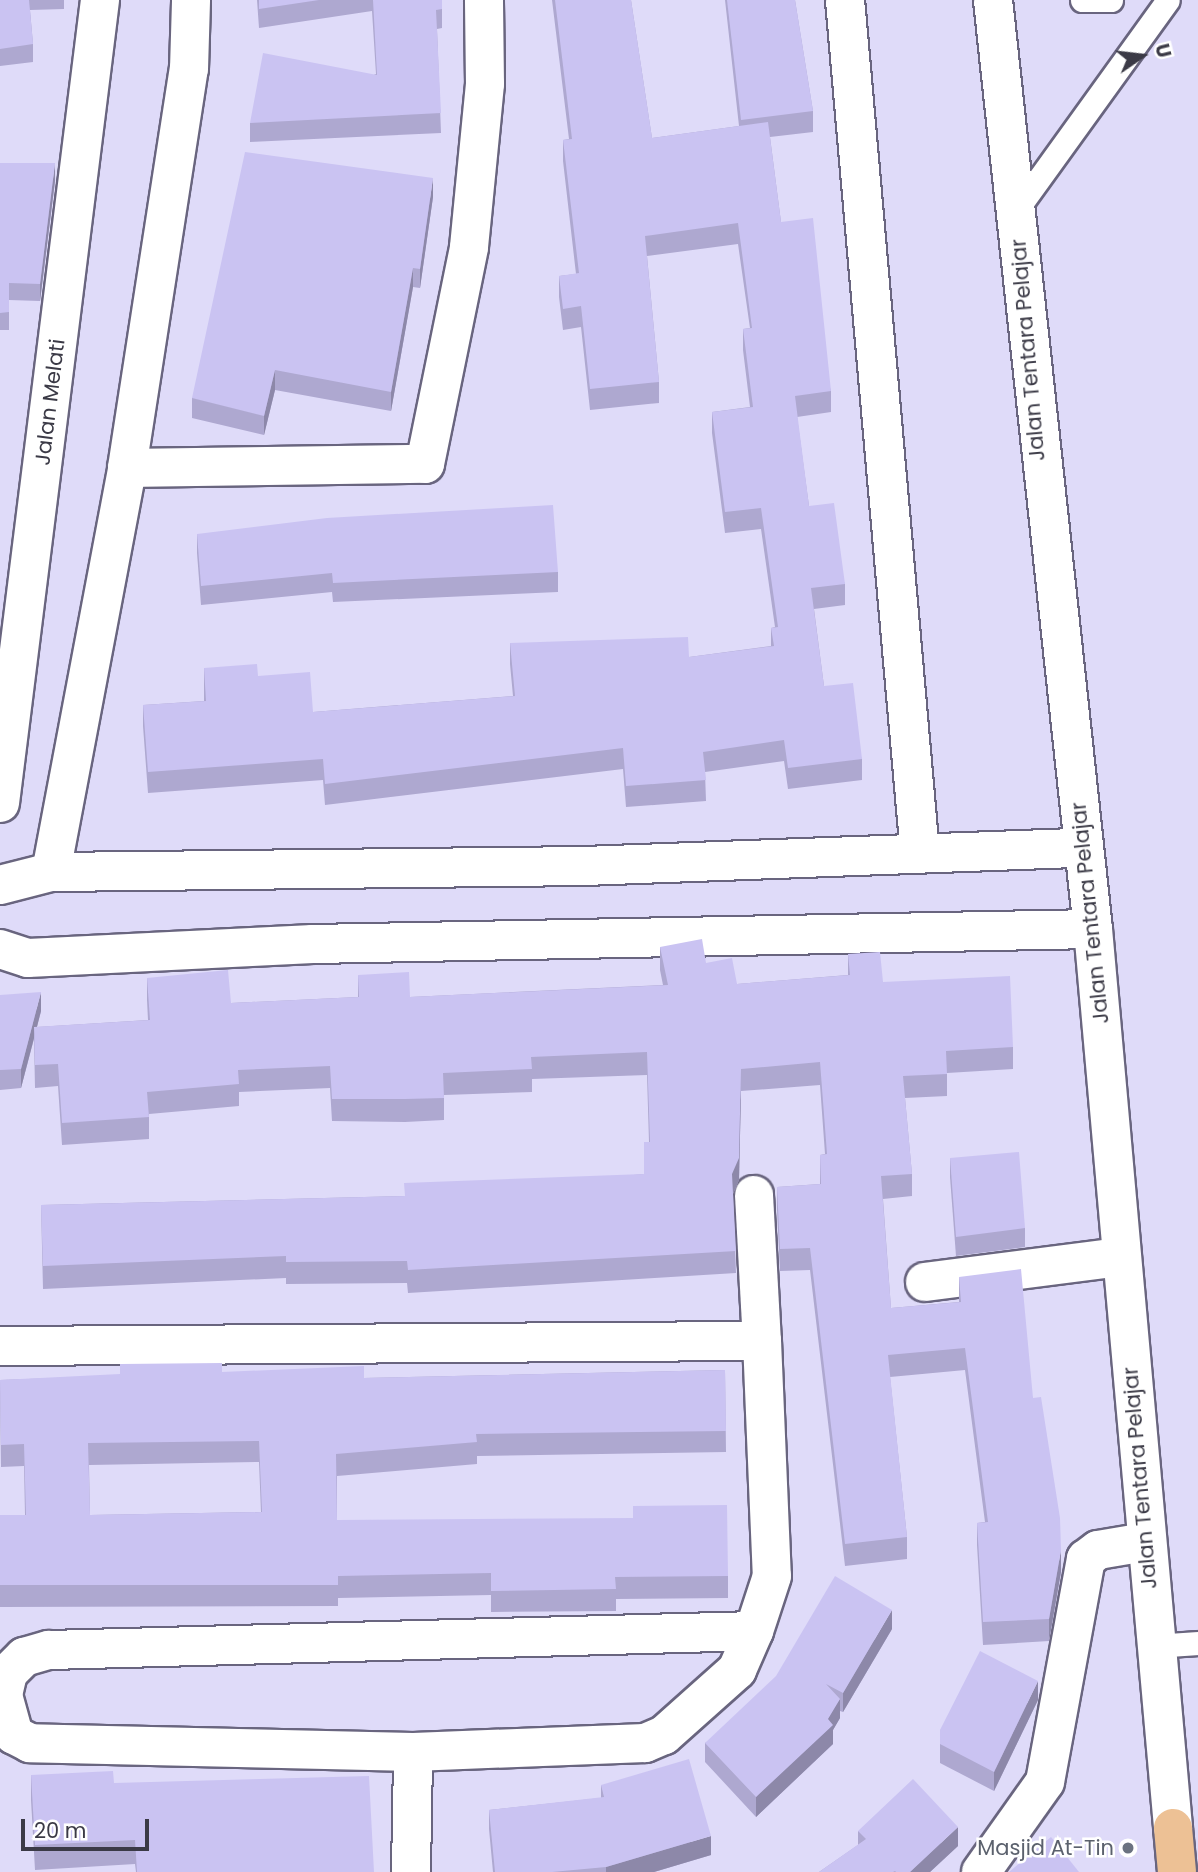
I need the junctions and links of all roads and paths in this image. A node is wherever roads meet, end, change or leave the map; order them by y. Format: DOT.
graph roads {
  1 [pos="100,0"];
  2 [pos="191,0"];
  3 [pos="484,0"];
  4 [pos="845,0"];
  5 [pos="993,0"];
  6 [pos="1082,0"];
  7 [pos="1111,0"];
  8 [pos="1168,0"];
  9 [pos="1015,212"];
  10 [pos="127,468"];
  11 [pos="0,803"];
  12 [pos="1082,848"];
  13 [pos="920,854"];
  14 [pos="51,872"];
  15 [pos="0,885"];
  16 [pos="1093,929"];
  17 [pos="0,949"];
  18 [pos="754,1195"];
  19 [pos="1121,1257"];
  20 [pos="925,1282"];
  21 [pos="762,1341"];
  22 [pos="0,1346"];
  23 [pos="1145,1542"];
  24 [pos="754,1631"];
  25 [pos="1198,1643"];
  26 [pos="1154,1646"];
  27 [pos="413,1752"];
  28 [pos="1173,1828"];
  29 [pos="411,1872"];
  30 [pos="981,1872"];
  31 [pos="1177,1872"];
  1 -- 11 [label="street, Jalan Melati"];
  2 -- 10 [label="street"];
  3 -- 10 [label="street"];
  4 -- 13 [label="street"];
  5 -- 9 [label="street, Jalan Tentara Pelajar"];
  6 -- 7 [label="lane"];
  8 -- 9 [label="lane"];
  9 -- 12 [label="street, Jalan Tentara Pelajar"];
  10 -- 14 [label="street"];
  12 -- 13 [label="street"];
  12 -- 16 [label="street, Jalan Tentara Pelajar"];
  13 -- 14 [label="street"];
  14 -- 15 [label="street"];
  16 -- 17 [label="street"];
  16 -- 19 [label="street, Jalan Tentara Pelajar"];
  18 -- 21 [label="street"];
  19 -- 20 [label="street"];
  19 -- 23 [label="street, Jalan Tentara Pelajar"];
  21 -- 22 [label="street"];
  21 -- 24 [label="street"];
  23 -- 26 [label="street, Jalan Tentara Pelajar"];
  23 -- 30 [label="street"];
  24 -- 27 [label="street"];
  24 -- 27 [label="street"];
  25 -- 26 [label="lane"];
  26 -- 28 [label="street, Jalan Tentara Pelajar"];
  27 -- 29 [label="street"];
  28 -- 31 [label="main road"];
}
